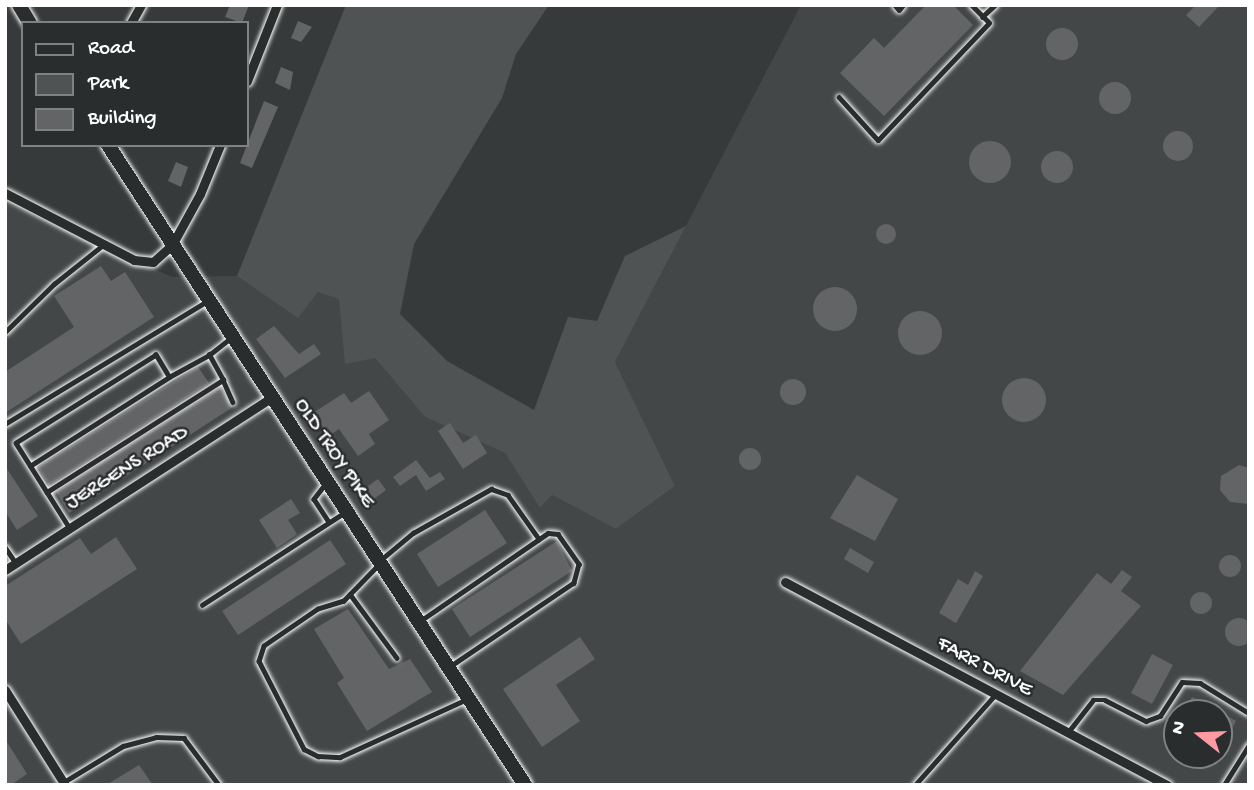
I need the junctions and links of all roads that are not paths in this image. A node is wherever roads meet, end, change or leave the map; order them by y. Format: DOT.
graph roads {
  1 [pos="19,5"];
  2 [pos="141,5"];
  3 [pos="277,5"];
  4 [pos="895,5"];
  5 [pos="903,5"];
  6 [pos="971,5"];
  7 [pos="995,5"];
  8 [pos="982,17"];
  9 [pos="29,21"];
  10 [pos="132,21"];
  11 [pos="248,78"];
  12 [pos="839,97"];
  13 [pos="109,147"];
  14 [pos="219,147"];
  15 [pos="5,193"];
  16 [pos="103,245"];
  17 [pos="172,245"];
  18 [pos="207,300"];
  19 [pos="5,332"];
  20 [pos="231,338"];
  21 [pos="209,355"];
  22 [pos="169,377"];
  23 [pos="223,380"];
  24 [pos="271,398"];
  25 [pos="233,402"];
  26 [pos="5,424"];
  27 [pos="30,466"];
  28 [pos="327,483"];
  29 [pos="47,492"];
  30 [pos="346,511"];
  31 [pos="329,522"];
  32 [pos="69,527"];
  33 [pos="538,539"];
  34 [pos="5,548"];
  35 [pos="16,562"];
  36 [pos="380,563"];
  37 [pos="5,569"];
  38 [pos="785,582"];
  39 [pos="350,594"];
  40 [pos="202,606"];
  41 [pos="419,622"];
  42 [pos="397,658"];
  43 [pos="449,668"];
  44 [pos="5,690"];
  45 [pos="996,694"];
  46 [pos="469,698"];
  47 [pos="1249,713"];
  48 [pos="1069,732"];
  49 [pos="1249,745"];
  50 [pos="63,784"];
  51 [pos="219,785"];
  52 [pos="525,785"];
  53 [pos="915,785"];
  54 [pos="1167,785"];
  55 [pos="1224,785"];
  1 -- 9 [label="main road"];
  2 -- 10 [label="street"];
  3 -- 11 [label="street"];
  4 -- 5 [label="lane"];
  6 -- 8 [label="lane"];
  7 -- 8 [label="lane"];
  8 -- 12 [label="lane"];
  13 -- 17 [label="main road, OLD TROY PIKE"];
  14 -- 17 [label="street"];
  15 -- 16 [label="street"];
  16 -- 17 [label="street"];
  16 -- 19 [label="lane"];
  17 -- 18 [label="main road, OLD TROY PIKE"];
  18 -- 20 [label="main road, OLD TROY PIKE"];
  18 -- 26 [label="lane"];
  20 -- 21 [label="lane"];
  20 -- 24 [label="main road, OLD TROY PIKE"];
  21 -- 22 [label="lane"];
  21 -- 23 [label="lane"];
  22 -- 27 [label="lane"];
  22 -- 27 [label="lane"];
  23 -- 25 [label="lane"];
  23 -- 29 [label="lane"];
  24 -- 28 [label="main road, OLD TROY PIKE"];
  24 -- 32 [label="street, JERGENS ROAD"];
  27 -- 29 [label="lane"];
  28 -- 30 [label="main road, OLD TROY PIKE"];
  28 -- 31 [label="lane"];
  29 -- 32 [label="lane"];
  30 -- 31 [label="lane"];
  30 -- 36 [label="main road, OLD TROY PIKE"];
  31 -- 40 [label="lane"];
  32 -- 35 [label="street, JERGENS ROAD"];
  33 -- 36 [label="lane"];
  33 -- 41 [label="lane"];
  33 -- 43 [label="lane"];
  34 -- 35 [label="lane"];
  35 -- 37 [label="street, JERGENS ROAD"];
  36 -- 39 [label="lane"];
  36 -- 41 [label="main road, OLD TROY PIKE"];
  38 -- 45 [label="street, FARR DRIVE"];
  39 -- 42 [label="lane"];
  39 -- 46 [label="lane"];
  41 -- 43 [label="main road, OLD TROY PIKE"];
  43 -- 46 [label="main road, OLD TROY PIKE"];
  44 -- 50 [label="street"];
  45 -- 48 [label="street, FARR DRIVE"];
  45 -- 53 [label="lane"];
  46 -- 52 [label="main road, OLD TROY PIKE"];
  47 -- 48 [label="lane"];
  48 -- 54 [label="street, FARR DRIVE"];
  49 -- 55 [label="lane"];
  50 -- 51 [label="lane"];
}
